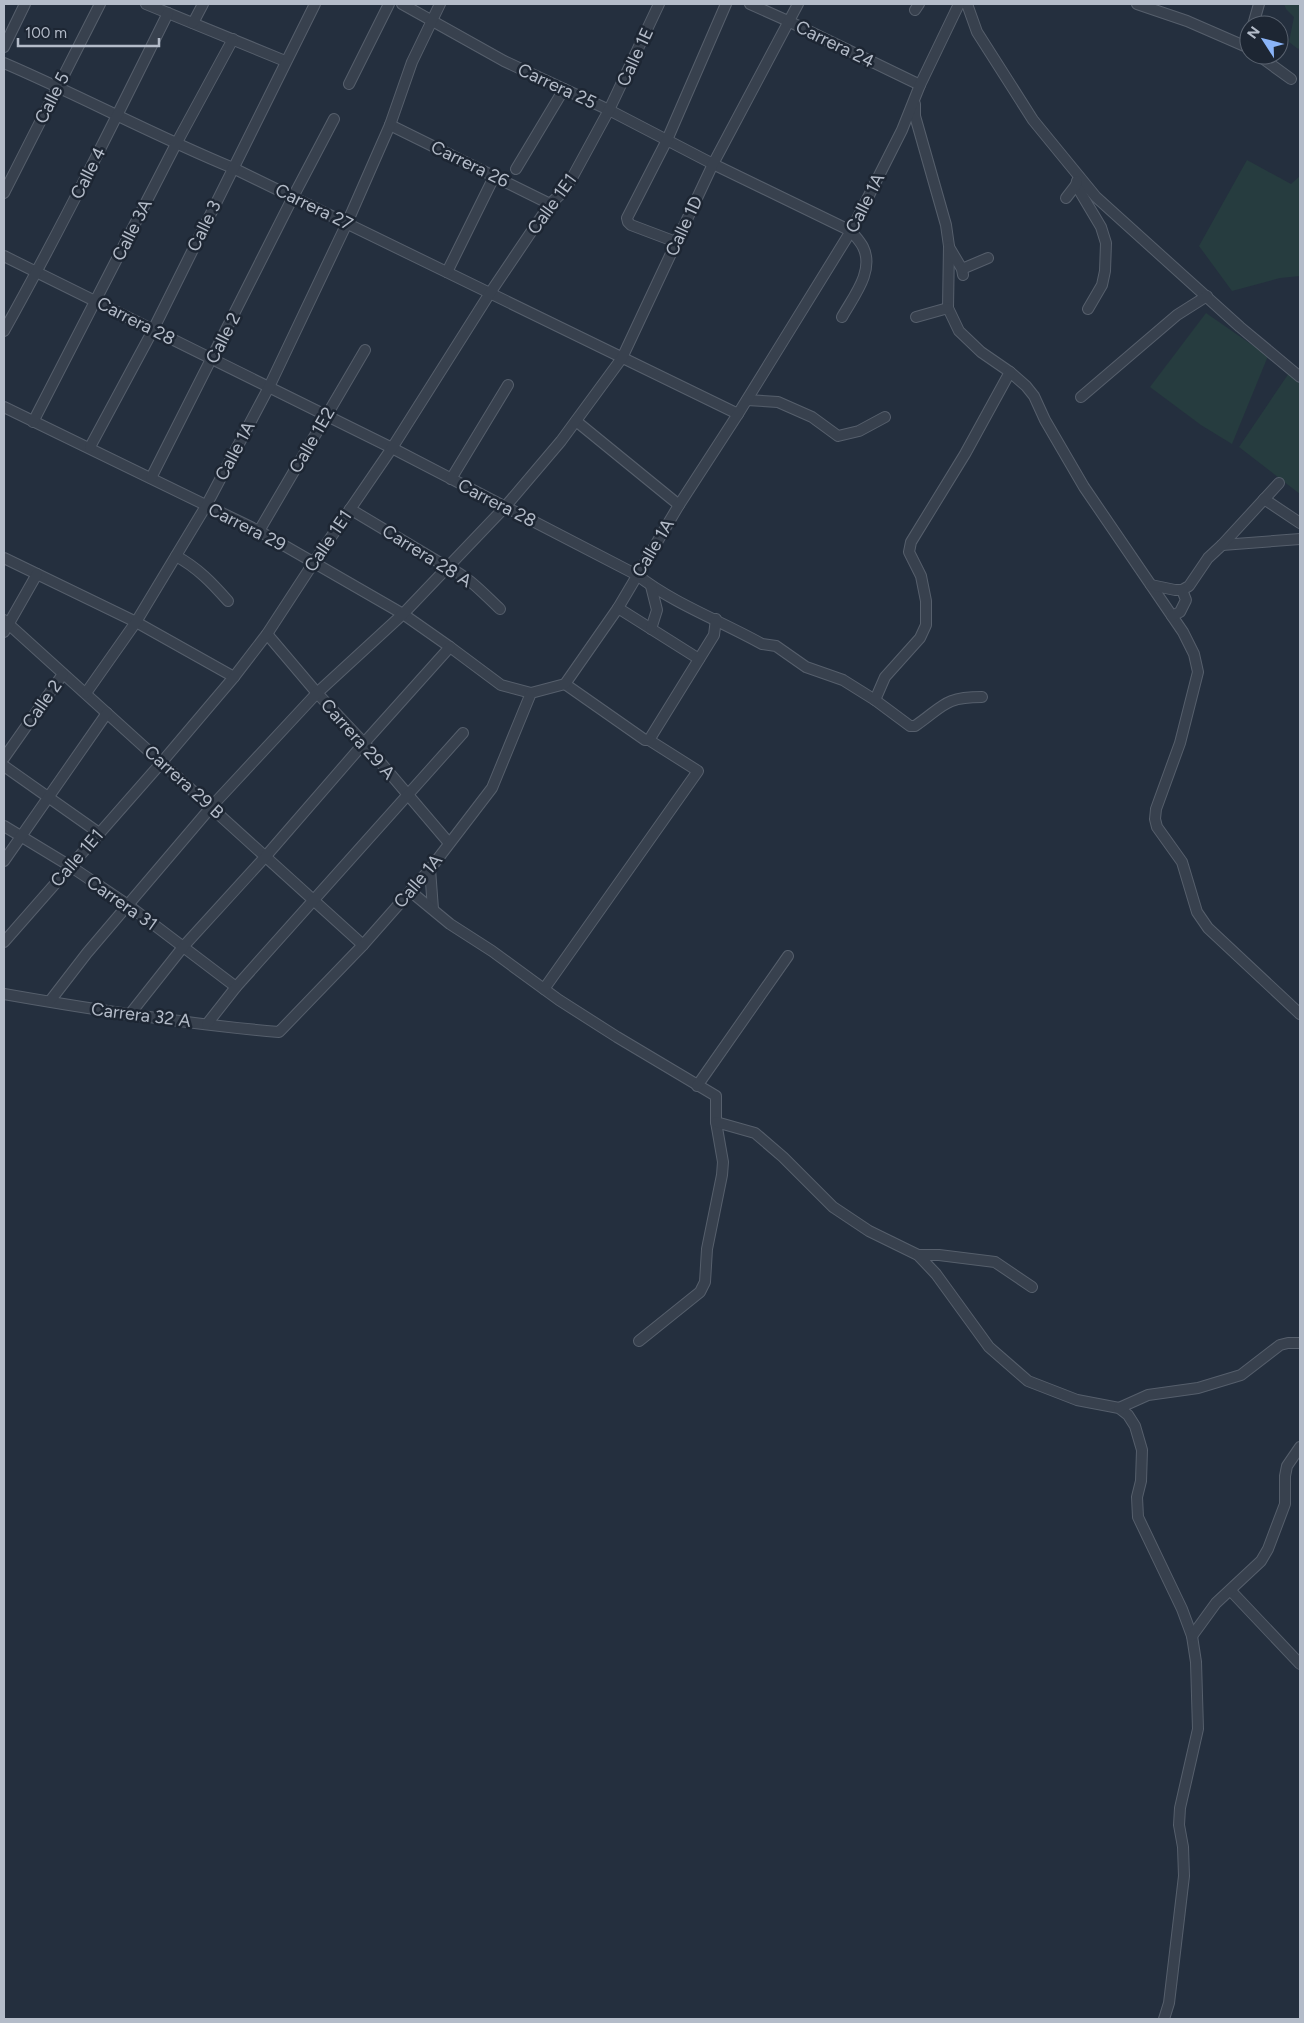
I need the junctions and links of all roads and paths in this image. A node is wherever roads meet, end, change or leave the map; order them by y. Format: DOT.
graph roads {
  1 [pos="25,4"];
  2 [pos="100,4"];
  3 [pos="146,4"];
  4 [pos="203,4"];
  5 [pos="315,4"];
  6 [pos="389,4"];
  7 [pos="402,4"];
  8 [pos="440,4"];
  9 [pos="659,4"];
  10 [pos="726,4"];
  11 [pos="750,4"];
  12 [pos="798,4"];
  13 [pos="959,4"];
  14 [pos="967,4"];
  15 [pos="1138,4"];
  16 [pos="168,13"];
  17 [pos="432,21"];
  18 [pos="788,21"];
  19 [pos="193,23"];
  20 [pos="233,39"];
  21 [pos="1239,44"];
  22 [pos="4,47"];
  23 [pos="285,61"];
  24 [pos="4,62"];
  25 [pos="1272,65"];
  26 [pos="1291,79"];
  27 [pos="349,84"];
  28 [pos="58,86"];
  29 [pos="920,86"];
  30 [pos="564,89"];
  31 [pos="915,99"];
  32 [pos="610,110"];
  33 [pos="118,115"];
  34 [pos="334,119"];
  35 [pos="390,125"];
  36 [pos="667,140"];
  37 [pos="176,144"];
  38 [pos="713,164"];
  39 [pos="233,168"];
  40 [pos="516,169"];
  41 [pos="494,177"];
  42 [pos="1077,182"];
  43 [pos="4,193"];
  44 [pos="292,197"];
  45 [pos="1066,198"];
  46 [pos="550,204"];
  47 [pos="347,223"];
  48 [pos="851,231"];
  49 [pos="676,242"];
  50 [pos="949,246"];
  51 [pos="4,256"];
  52 [pos="988,258"];
  53 [pos="37,272"];
  54 [pos="447,272"];
  55 [pos="490,293"];
  56 [pos="1207,296"];
  57 [pos="95,300"];
  58 [pos="948,308"];
  59 [pos="1088,309"];
  60 [pos="842,317"];
  61 [pos="916,317"];
  62 [pos="153,330"];
  63 [pos="4,331"];
  64 [pos="365,350"];
  65 [pos="622,358"];
  66 [pos="212,359"];
  67 [pos="1010,372"];
  68 [pos="1300,378"];
  69 [pos="508,385"];
  70 [pos="269,387"];
  71 [pos="1081,397"];
  72 [pos="747,400"];
  73 [pos="4,407"];
  74 [pos="738,414"];
  75 [pos="325,416"];
  76 [pos="886,418"];
  77 [pos="576,421"];
  78 [pos="33,422"];
  79 [pos="90,447"];
  80 [pos="392,448"];
  81 [pos="151,478"];
  82 [pos="451,479"];
  83 [pos="1279,483"];
  84 [pos="1264,499"];
  85 [pos="679,505"];
  86 [pos="206,506"];
  87 [pos="505,507"];
  88 [pos="350,509"];
  89 [pos="1300,523"];
  90 [pos="259,531"];
  91 [pos="1300,539"];
  92 [pos="1222,546"];
  93 [pos="176,556"];
  94 [pos="4,558"];
  95 [pos="314,562"];
  96 [pos="446,567"];
  97 [pos="37,574"];
  98 [pos="637,575"];
  99 [pos="1151,585"];
  100 [pos="651,586"];
  101 [pos="1182,590"];
  102 [pos="228,601"];
  103 [pos="618,608"];
  104 [pos="500,609"];
  105 [pos="404,614"];
  106 [pos="1172,616"];
  107 [pos="716,619"];
  108 [pos="136,622"];
  109 [pos="5,626"];
  110 [pos="651,629"];
  111 [pos="267,634"];
  112 [pos="450,646"];
  113 [pos="699,659"];
  114 [pos="63,674"];
  115 [pos="234,677"];
  116 [pos="565,684"];
  117 [pos="86,693"];
  118 [pos="317,693"];
  119 [pos="531,693"];
  120 [pos="982,697"];
  121 [pos="875,700"];
  122 [pos="107,712"];
  123 [pos="463,732"];
  124 [pos="649,740"];
  125 [pos="364,743"];
  126 [pos="4,758"];
  127 [pos="162,762"];
  128 [pos="4,766"];
  129 [pos="408,794"];
  130 [pos="47,796"];
  131 [pos="212,806"];
  132 [pos="4,826"];
  133 [pos="99,833"];
  134 [pos="20,836"];
  135 [pos="449,844"];
  136 [pos="266,856"];
  137 [pos="4,861"];
  138 [pos="70,866"];
  139 [pos="430,869"];
  140 [pos="410,891"];
  141 [pos="314,900"];
  142 [pos="128,906"];
  143 [pos="433,909"];
  144 [pos="4,942"];
  145 [pos="363,945"];
  146 [pos="183,947"];
  147 [pos="788,956"];
  148 [pos="236,988"];
  149 [pos="544,989"];
  150 [pos="4,994"];
  151 [pos="50,1000"];
  152 [pos="130,1014"];
  153 [pos="1300,1014"];
  154 [pos="207,1024"];
  155 [pos="279,1032"];
  156 [pos="697,1086"];
  157 [pos="716,1122"];
  158 [pos="918,1254"];
  159 [pos="1032,1287"];
  160 [pos="638,1341"];
  161 [pos="1300,1343"];
  162 [pos="1119,1408"];
  163 [pos="1300,1447"];
  164 [pos="1231,1590"];
  165 [pos="1192,1636"];
  166 [pos="1300,1664"];
  167 [pos="1164,2019"];
  1 -- 22 [label="street"];
  2 -- 28 [label="street, Calle 5"];
  3 -- 16 [label="street"];
  4 -- 19 [label="street"];
  5 -- 23 [label="street, Calle 3"];
  6 -- 27 [label="street"];
  7 -- 17 [label="street, Carrera 25"];
  8 -- 17 [label="street"];
  9 -- 32 [label="street, Calle 1E"];
  10 -- 36 [label="street"];
  11 -- 18 [label="street, Carrera 24"];
  12 -- 18 [label="street, Calle 1D"];
  13 -- 29 [label="street, Calle 1A"];
  14 -- 42 [label="street"];
  15 -- 21 [label="street"];
  16 -- 19 [label="street"];
  16 -- 33 [label="street, Calle 4"];
  17 -- 30 [label="street, Carrera 25"];
  17 -- 35 [label="street"];
  18 -- 29 [label="street, Carrera 24"];
  18 -- 38 [label="street, Calle 1D"];
  19 -- 20 [label="street"];
  20 -- 23 [label="street"];
  20 -- 37 [label="street, Calle 3A"];
  23 -- 39 [label="street, Calle 3"];
  24 -- 28 [label="street, Carrera 27"];
  25 -- 26 [label="street"];
  28 -- 33 [label="street, Carrera 27"];
  28 -- 43 [label="street, Calle 5"];
  29 -- 31 [label="street, Calle 1A"];
  30 -- 32 [label="street, Carrera 25"];
  30 -- 40 [label="street"];
  31 -- 48 [label="street, Calle 1A"];
  31 -- 50 [label="street"];
  32 -- 36 [label="street, Carrera 25"];
  32 -- 46 [label="street, Calle 1E1"];
  33 -- 37 [label="street, Carrera 27"];
  33 -- 53 [label="street, Calle 4"];
  34 -- 44 [label="street, Calle 2"];
  35 -- 41 [label="street, Carrera 26"];
  35 -- 47 [label="street"];
  36 -- 38 [label="street, Carrera 25"];
  36 -- 49 [label="street"];
  37 -- 39 [label="street, Carrera 27"];
  37 -- 57 [label="street, Calle 3A"];
  38 -- 48 [label="street, Carrera 25"];
  38 -- 49 [label="street, Calle 1D"];
  39 -- 44 [label="street, Carrera 27"];
  39 -- 62 [label="street, Calle 3"];
  41 -- 46 [label="street, Carrera 26"];
  41 -- 54 [label="street"];
  42 -- 45 [label="street"];
  42 -- 56 [label="street"];
  42 -- 59 [label="street"];
  44 -- 47 [label="street, Carrera 27"];
  44 -- 66 [label="street, Calle 2"];
  46 -- 55 [label="street, Calle 1E1"];
  47 -- 54 [label="street, Carrera 27"];
  47 -- 70 [label="street, Calle 1A"];
  48 -- 60 [label="street"];
  48 -- 72 [label="street, Calle 1A"];
  49 -- 65 [label="street, Calle 1D"];
  50 -- 52 [label="street"];
  50 -- 58 [label="street"];
  51 -- 53 [label="street, Carrera 28"];
  53 -- 57 [label="street, Carrera 28"];
  53 -- 63 [label="street, Calle 4"];
  54 -- 55 [label="street, Carrera 27"];
  55 -- 65 [label="street, Carrera 27"];
  55 -- 80 [label="street, Calle 1E1"];
  56 -- 68 [label="street"];
  56 -- 71 [label="street"];
  57 -- 62 [label="street, Carrera 28"];
  57 -- 78 [label="street, Calle 3A"];
  58 -- 61 [label="street"];
  58 -- 67 [label="street"];
  62 -- 66 [label="street, Carrera 28"];
  62 -- 79 [label="street, Calle 3"];
  64 -- 75 [label="street, Calle 1E2"];
  65 -- 74 [label="street, Carrera 27"];
  65 -- 77 [label="street, Calle 1D"];
  66 -- 70 [label="street, Carrera 28"];
  66 -- 81 [label="street, Calle 2"];
  67 -- 99 [label="street"];
  67 -- 121 [label="street"];
  69 -- 82 [label="street"];
  70 -- 75 [label="street, Carrera 28"];
  70 -- 86 [label="street, Calle 1A"];
  72 -- 74 [label="street, Calle 1A"];
  72 -- 76 [label="street"];
  73 -- 78 [label="street, Carrera 29"];
  74 -- 85 [label="street, Calle 1A"];
  75 -- 80 [label="street, Carrera 28"];
  75 -- 90 [label="street, Calle 1E2"];
  77 -- 85 [label="street"];
  77 -- 87 [label="street, Calle 1D"];
  78 -- 79 [label="street, Carrera 29"];
  79 -- 81 [label="street, Carrera 29"];
  80 -- 82 [label="street, Carrera 28"];
  80 -- 88 [label="street, Calle 1E1"];
  81 -- 86 [label="street, Carrera 29"];
  82 -- 87 [label="street, Carrera 28"];
  83 -- 84 [label="street"];
  84 -- 89 [label="street"];
  84 -- 92 [label="street"];
  85 -- 98 [label="street, Calle 1A"];
  86 -- 90 [label="street, Carrera 29"];
  86 -- 93 [label="street, Calle 1A"];
  87 -- 96 [label="street, Calle 1D"];
  87 -- 98 [label="street, Carrera 28"];
  88 -- 95 [label="street, Calle 1E1"];
  88 -- 96 [label="street, Carrera 28 A"];
  90 -- 95 [label="street, Carrera 29"];
  91 -- 92 [label="street"];
  92 -- 101 [label="street"];
  93 -- 102 [label="street"];
  93 -- 108 [label="street, Calle 1A"];
  94 -- 97 [label="street"];
  95 -- 105 [label="street, Carrera 29"];
  95 -- 111 [label="street, Calle 1E1"];
  96 -- 104 [label="street, Carrera 28 A"];
  96 -- 105 [label="street, Calle 1D"];
  97 -- 108 [label="street"];
  97 -- 109 [label="street"];
  98 -- 100 [label="street, Carrera 28"];
  98 -- 103 [label="street, Calle 1A"];
  99 -- 101 [label="street"];
  99 -- 106 [label="street"];
  100 -- 107 [label="street, Carrera 28"];
  100 -- 110 [label="street"];
  101 -- 106 [label="street"];
  103 -- 110 [label="street"];
  103 -- 116 [label="street, Calle 1A"];
  105 -- 112 [label="street, Carrera 29"];
  105 -- 118 [label="street, Calle 1D"];
  106 -- 153 [label="street"];
  107 -- 113 [label="street"];
  107 -- 121 [label="street, Carrera 28"];
  108 -- 115 [label="street"];
  108 -- 117 [label="street, Calle 1A"];
  109 -- 114 [label="street, Carrera 29 B"];
  110 -- 113 [label="street"];
  111 -- 115 [label="street, Calle 1E1"];
  111 -- 118 [label="street, Carrera 29 A"];
  112 -- 119 [label="street, Carrera 29"];
  112 -- 125 [label="street"];
  113 -- 124 [label="street"];
  114 -- 117 [label="street, Carrera 29 B"];
  114 -- 126 [label="street, Calle 2"];
  115 -- 127 [label="street, Calle 1E1"];
  116 -- 119 [label="street"];
  116 -- 124 [label="street"];
  117 -- 122 [label="street, Carrera 29 B"];
  118 -- 125 [label="street, Carrera 29 A"];
  118 -- 131 [label="street, Calle 1D"];
  119 -- 135 [label="street, Calle 1A"];
  120 -- 121 [label="street, Carrera 28"];
  122 -- 127 [label="street, Carrera 29 B"];
  122 -- 130 [label="street"];
  123 -- 129 [label="street"];
  124 -- 149 [label="street"];
  125 -- 129 [label="street, Carrera 29 A"];
  125 -- 136 [label="street"];
  127 -- 131 [label="street, Carrera 29 B"];
  127 -- 133 [label="street, Calle 1E1"];
  128 -- 130 [label="street"];
  129 -- 135 [label="street, Carrera 29 A"];
  129 -- 141 [label="street"];
  130 -- 133 [label="street"];
  130 -- 134 [label="street"];
  131 -- 136 [label="street, Carrera 29 B"];
  131 -- 142 [label="street, Calle 1D"];
  132 -- 134 [label="street, Carrera 31"];
  133 -- 138 [label="street, Calle 1E1"];
  134 -- 137 [label="street"];
  134 -- 138 [label="street, Carrera 31"];
  135 -- 139 [label="street, Calle 1A"];
  136 -- 141 [label="street, Carrera 29 B"];
  136 -- 146 [label="street"];
  138 -- 142 [label="street, Carrera 31"];
  138 -- 144 [label="street, Calle 1E1"];
  139 -- 140 [label="street, Calle 1A"];
  139 -- 143 [label="street"];
  140 -- 143 [label="street"];
  140 -- 145 [label="street, Calle 1A"];
  141 -- 145 [label="street, Carrera 29 B"];
  141 -- 148 [label="street"];
  142 -- 146 [label="street, Carrera 31"];
  142 -- 151 [label="street, Calle 1D"];
  143 -- 149 [label="street"];
  145 -- 155 [label="street, Calle 1A"];
  146 -- 148 [label="street, Carrera 31"];
  146 -- 152 [label="street"];
  147 -- 156 [label="street"];
  148 -- 154 [label="street"];
  149 -- 156 [label="street"];
  150 -- 151 [label="street, Carrera 32 A"];
  151 -- 152 [label="street, Carrera 32 A"];
  152 -- 154 [label="street, Carrera 32 A"];
  154 -- 155 [label="street, Carrera 32 A"];
  156 -- 157 [label="street"];
  157 -- 158 [label="street"];
  157 -- 160 [label="street"];
  158 -- 159 [label="street"];
  158 -- 162 [label="street"];
  161 -- 162 [label="street"];
  162 -- 165 [label="street"];
  163 -- 164 [label="street"];
  164 -- 165 [label="street"];
  164 -- 166 [label="street"];
  165 -- 167 [label="street"];
}
